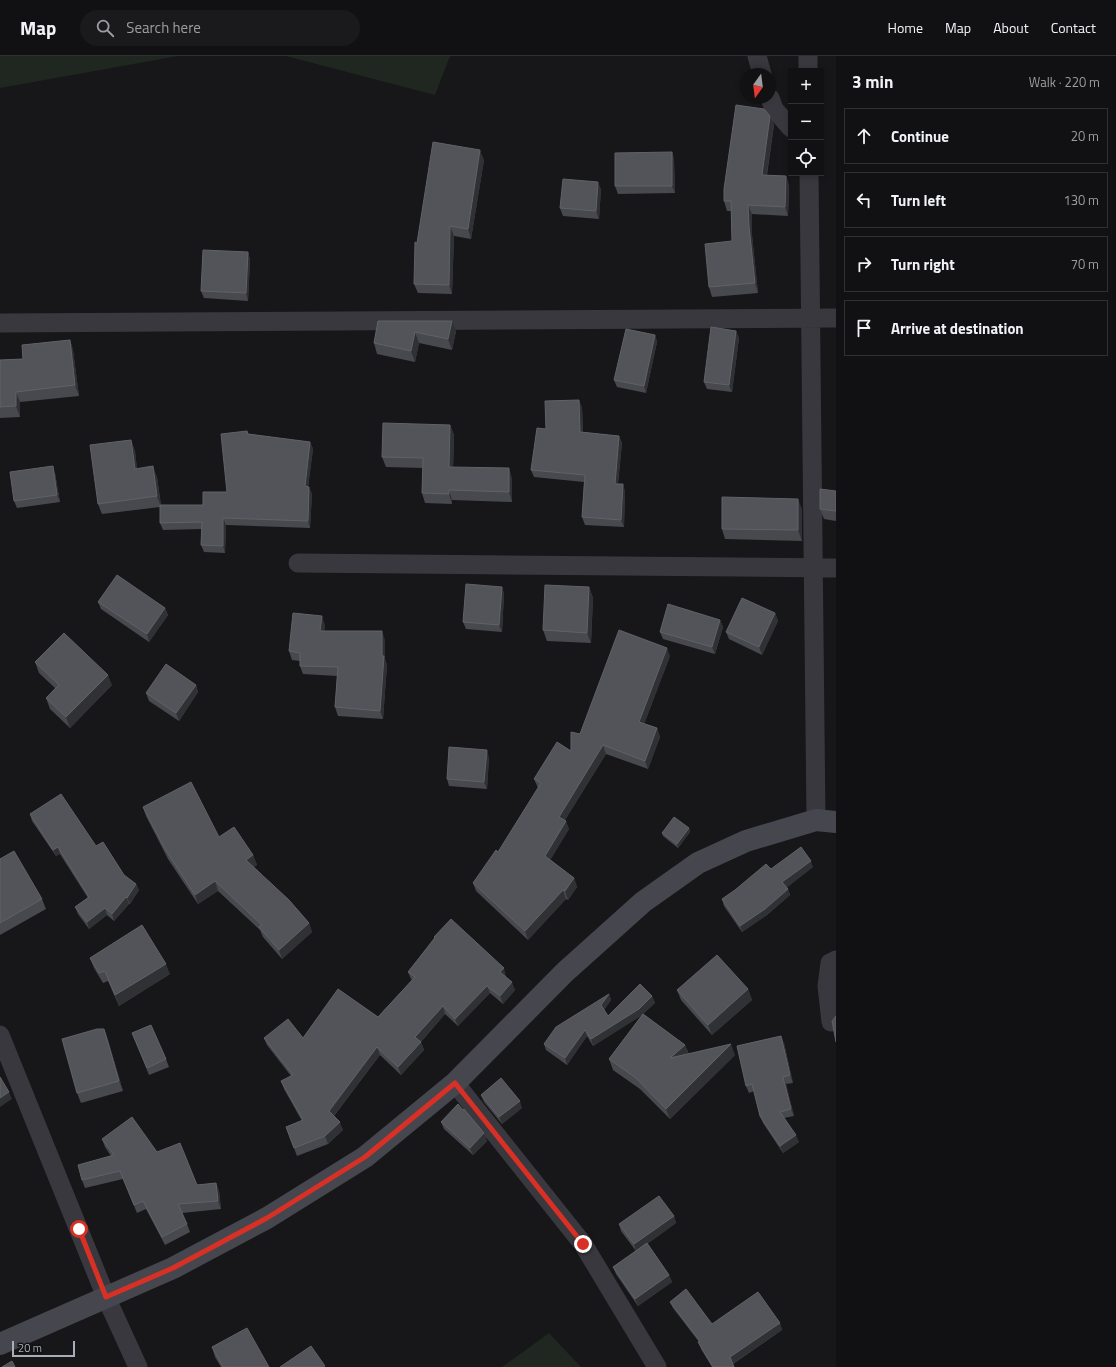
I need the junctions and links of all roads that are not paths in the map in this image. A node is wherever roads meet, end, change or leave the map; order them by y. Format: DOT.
graph roads {
  1 [pos="757,56"];
  2 [pos="808,56"];
  3 [pos="760,68"];
  4 [pos="808,68"];
  5 [pos="772,104"];
  6 [pos="788,124"];
  7 [pos="809,176"];
  8 [pos="811,318"];
  9 [pos="836,318"];
  10 [pos="0,323"];
  11 [pos="298,563"];
  12 [pos="813,568"];
  13 [pos="836,568"];
  14 [pos="826,821"];
  15 [pos="836,960"];
  16 [pos="831,1022"];
  17 [pos="0,1035"];
  18 [pos="455,1083"];
  19 [pos="106,1297"];
  20 [pos="0,1344"];
  21 [pos="138,1367"];
  22 [pos="657,1367"];
  1 -- 3 [label="street"];
  2 -- 4 [label="street"];
  5 -- 6 [label="street"];
  7 -- 8 [label="street"];
  8 -- 9 [label="street"];
  8 -- 10 [label="street"];
  8 -- 12 [label="street"];
  11 -- 12 [label="street"];
  12 -- 13 [label="street"];
  12 -- 14 [label="street"];
  14 -- 18 [label="street"];
  15 -- 16 [label="street"];
  17 -- 19 [label="street"];
  18 -- 19 [label="street"];
  18 -- 22 [label="street"];
  19 -- 20 [label="street"];
  19 -- 21 [label="street"];
}
